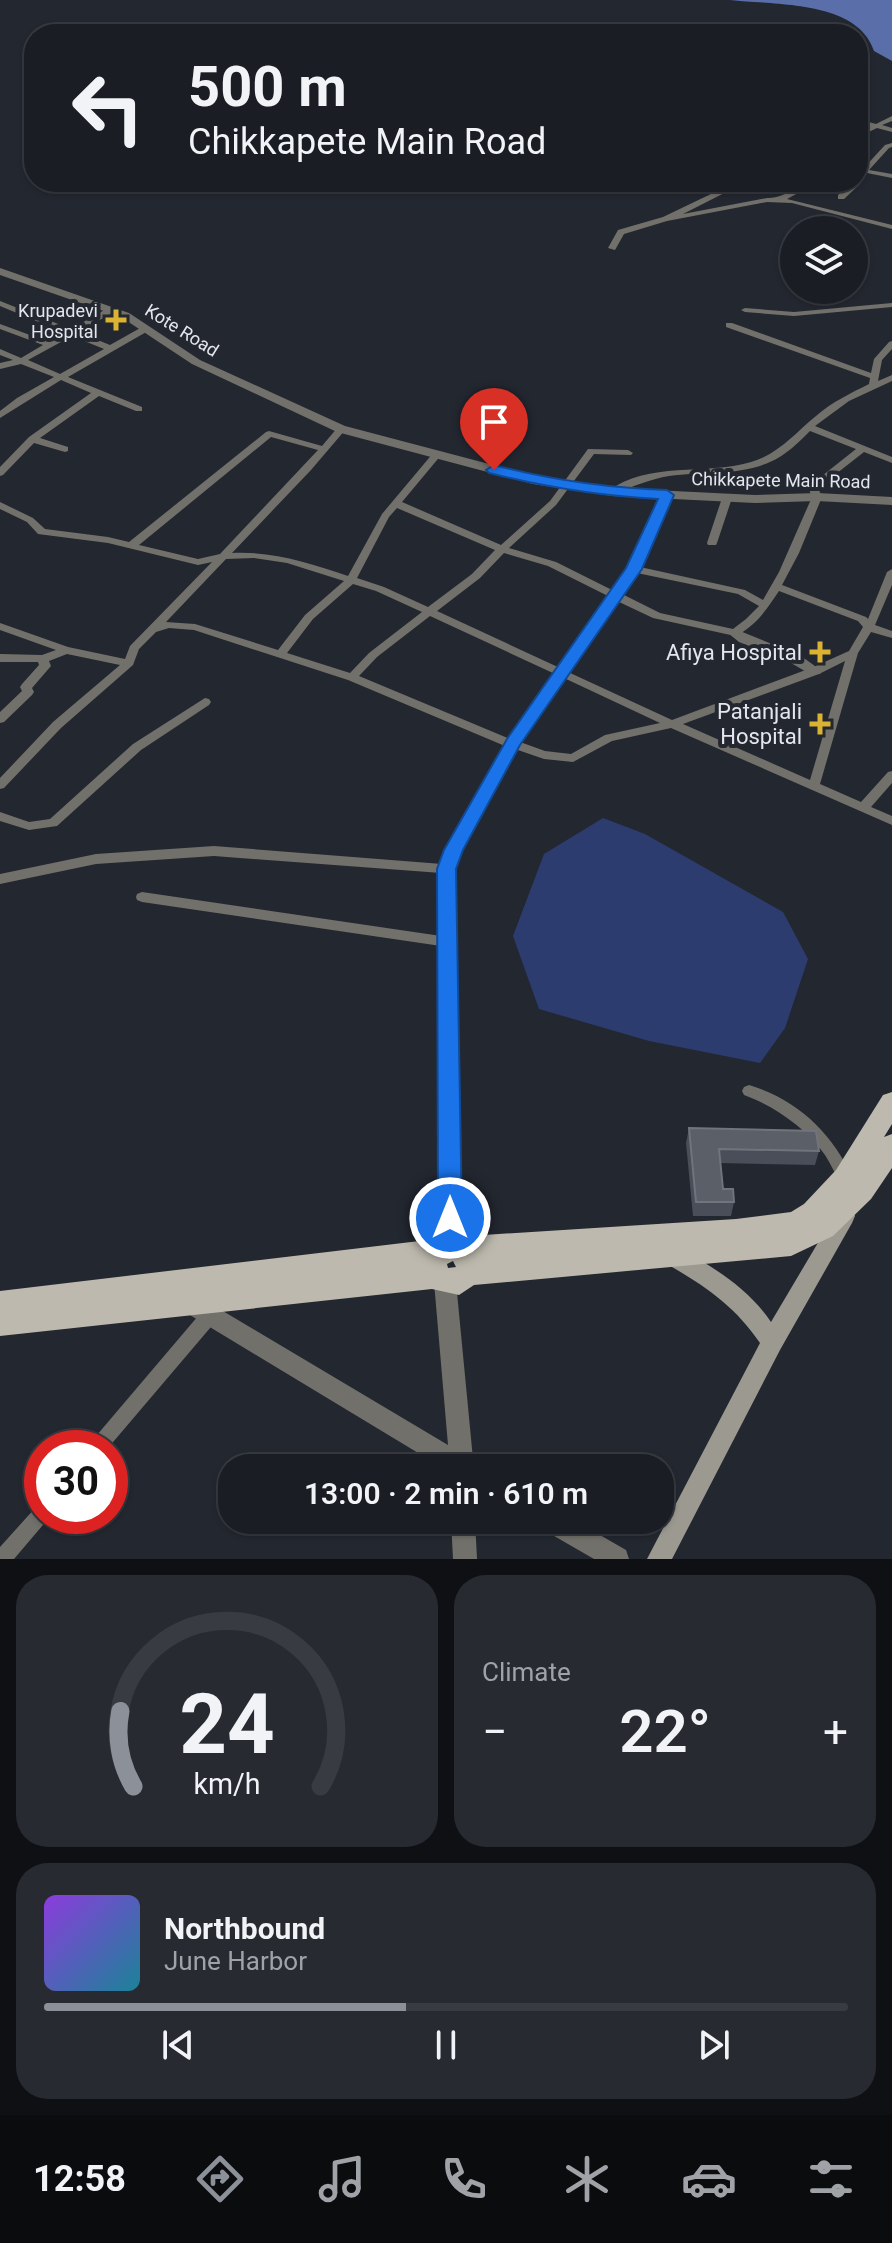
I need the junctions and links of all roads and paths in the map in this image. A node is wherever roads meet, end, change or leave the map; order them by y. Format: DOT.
graph roads {
  1 [pos="892,118"];
  2 [pos="868,124"];
  3 [pos="877,126"];
  4 [pos="868,130"];
  5 [pos="892,130"];
  6 [pos="892,145"];
  7 [pos="868,164"];
  8 [pos="868,171"];
  9 [pos="892,176"];
  10 [pos="721,192"];
  11 [pos="795,192"];
  12 [pos="847,192"];
  13 [pos="841,197"];
  14 [pos="779,200"];
  15 [pos="666,219"];
  16 [pos="892,227"];
  17 [pos="612,248"];
  18 [pos="0,271"];
  19 [pos="0,303"];
  20 [pos="892,305"];
  21 [pos="111,310"];
  22 [pos="745,310"];
  23 [pos="729,325"];
  24 [pos="0,326"];
  25 [pos="145,329"];
  26 [pos="72,331"];
  27 [pos="47,344"];
  28 [pos="892,344"];
  29 [pos="112,349"];
  30 [pos="0,352"];
  31 [pos="21,361"];
  32 [pos="0,366"];
  33 [pos="62,377"];
  34 [pos="892,378"];
  35 [pos="873,381"];
  36 [pos="98,392"];
  37 [pos="139,409"];
  38 [pos="0,415"];
  39 [pos="808,427"];
  40 [pos="341,429"];
  41 [pos="32,439"];
  42 [pos="65,449"];
  43 [pos="324,449"];
  44 [pos="861,450"];
  45 [pos="628,453"];
  46 [pos="437,454"];
  47 [pos="892,460"];
  48 [pos="0,473"];
  49 [pos="569,486"];
  50 [pos="612,492"];
  51 [pos="667,495"];
  52 [pos="817,497"];
  53 [pos="727,498"];
  54 [pos="892,501"];
  55 [pos="395,503"];
  56 [pos="0,505"];
  57 [pos="712,543"];
  58 [pos="131,546"];
  59 [pos="502,549"];
  60 [pos="224,556"];
  61 [pos="634,569"];
  62 [pos="892,572"];
  63 [pos="351,580"];
  64 [pos="777,587"];
  65 [pos="614,593"];
  66 [pos="765,605"];
  67 [pos="429,613"];
  68 [pos="0,626"];
  69 [pos="869,627"];
  70 [pos="152,630"];
  71 [pos="735,633"];
  72 [pos="892,635"];
  73 [pos="66,650"];
  74 [pos="853,653"];
  75 [pos="280,655"];
  76 [pos="0,658"];
  77 [pos="43,659"];
  78 [pos="129,663"];
  79 [pos="815,671"];
  80 [pos="560,673"];
  81 [pos="352,677"];
  82 [pos="205,702"];
  83 [pos="0,719"];
  84 [pos="672,724"];
  85 [pos="513,743"];
  86 [pos="892,775"];
  87 [pos="0,785"];
  88 [pos="814,785"];
  89 [pos="864,807"];
  90 [pos="0,816"];
  91 [pos="892,821"];
  92 [pos="447,869"];
  93 [pos="0,879"];
  94 [pos="142,897"];
  95 [pos="448,942"];
  96 [pos="749,1091"];
  97 [pos="892,1102"];
  98 [pos="891,1150"];
  99 [pos="846,1193"];
  100 [pos="673,1256"];
  101 [pos="450,1264"];
  102 [pos="187,1291"];
  103 [pos="0,1304"];
  104 [pos="210,1315"];
  105 [pos="0,1323"];
  106 [pos="772,1342"];
  107 [pos="112,1430"];
  108 [pos="441,1454"];
  109 [pos="462,1454"];
  110 [pos="24,1534"];
  111 [pos="464,1534"];
  112 [pos="575,1534"];
  113 [pos="2,1559"];
  114 [pos="465,1559"];
  115 [pos="617,1559"];
  116 [pos="659,1559"];
  1 -- 3 [label="street"];
  2 -- 3 [label="street"];
  3 -- 4 [label="street"];
  3 -- 5 [label="street"];
  6 -- 7 [label="street"];
  8 -- 9 [label="street"];
  10 -- 15 [label="street"];
  11 -- 14 [label="street"];
  12 -- 13 [label="street"];
  14 -- 15 [label="street"];
  14 -- 16 [label="street"];
  15 -- 17 [label="street"];
  18 -- 21 [label="street, Kote Road"];
  19 -- 26 [label="street"];
  20 -- 22 [label="street"];
  21 -- 25 [label="street, Kote Road"];
  21 -- 26 [label="street"];
  23 -- 35 [label="street"];
  24 -- 27 [label="street"];
  25 -- 29 [label="street"];
  25 -- 40 [label="street, Kote Road"];
  26 -- 27 [label="street"];
  26 -- 29 [label="street"];
  27 -- 31 [label="street"];
  28 -- 35 [label="street"];
  29 -- 33 [label="street"];
  30 -- 31 [label="street"];
  31 -- 32 [label="street"];
  31 -- 33 [label="street"];
  33 -- 36 [label="street"];
  33 -- 38 [label="street"];
  34 -- 35 [label="street"];
  35 -- 39 [label="street"];
  36 -- 37 [label="street"];
  36 -- 41 [label="street"];
  39 -- 44 [label="street"];
  39 -- 50 [label="street"];
  40 -- 43 [label="street"];
  40 -- 46 [label="street, Chikkapete Main Road"];
  41 -- 42 [label="street"];
  41 -- 48 [label="street"];
  43 -- 58 [label="street"];
  43 -- 60 [label="street"];
  44 -- 47 [label="street"];
  44 -- 52 [label="street"];
  45 -- 49 [label="street"];
  46 -- 49 [label="street, Chikkapete Main Road"];
  46 -- 55 [label="street"];
  49 -- 50 [label="street, Chikkapete Main Road"];
  49 -- 59 [label="street"];
  50 -- 51 [label="street, Chikkapete Main Road"];
  51 -- 53 [label="street, Chikkapete Main Road"];
  51 -- 61 [label="street"];
  52 -- 53 [label="street, Chikkapete Main Road"];
  52 -- 54 [label="street, Chikkapete Main Road"];
  52 -- 64 [label="street"];
  53 -- 57 [label="street"];
  55 -- 59 [label="street"];
  55 -- 63 [label="street"];
  56 -- 58 [label="street"];
  58 -- 60 [label="street"];
  59 -- 65 [label="street"];
  59 -- 67 [label="street"];
  60 -- 63 [label="street"];
  60 -- 70 [label="street"];
  61 -- 65 [label="street"];
  61 -- 66 [label="street"];
  62 -- 69 [label="street"];
  63 -- 67 [label="street"];
  63 -- 75 [label="street"];
  64 -- 66 [label="street"];
  64 -- 69 [label="street"];
  65 -- 71 [label="street"];
  65 -- 80 [label="street"];
  66 -- 71 [label="street"];
  67 -- 80 [label="street"];
  67 -- 81 [label="street"];
  68 -- 73 [label="street"];
  69 -- 72 [label="street"];
  69 -- 74 [label="street"];
  70 -- 75 [label="street"];
  70 -- 78 [label="street"];
  71 -- 79 [label="street"];
  73 -- 77 [label="street"];
  73 -- 78 [label="street"];
  74 -- 79 [label="street"];
  74 -- 88 [label="street"];
  75 -- 81 [label="street"];
  76 -- 77 [label="street"];
  77 -- 83 [label="street"];
  78 -- 87 [label="street"];
  79 -- 84 [label="street"];
  80 -- 84 [label="street"];
  80 -- 85 [label="street"];
  81 -- 85 [label="street"];
  82 -- 90 [label="street"];
  84 -- 85 [label="street"];
  84 -- 88 [label="street"];
  85 -- 92 [label="street"];
  86 -- 89 [label="street"];
  88 -- 89 [label="street"];
  89 -- 91 [label="street"];
  92 -- 93 [label="street"];
  92 -- 95 [label="street"];
  94 -- 95 [label="street"];
  95 -- 101 [label="street"];
  96 -- 99 [label="street"];
  97 -- 99 [label="main road"];
  98 -- 99 [label="main road"];
  99 -- 100 [label="main road"];
  99 -- 101 [label="main road"];
  99 -- 106 [label="main road"];
  100 -- 101 [label="main road"];
  100 -- 106 [label="main road"];
  101 -- 102 [label="main road"];
  101 -- 109 [label="street"];
  102 -- 103 [label="main road"];
  102 -- 104 [label="street"];
  102 -- 105 [label="main road"];
  104 -- 107 [label="street"];
  104 -- 108 [label="street"];
  106 -- 116 [label="main road"];
  110 -- 113 [label="street"];
  111 -- 114 [label="street"];
  112 -- 115 [label="street"];
}
